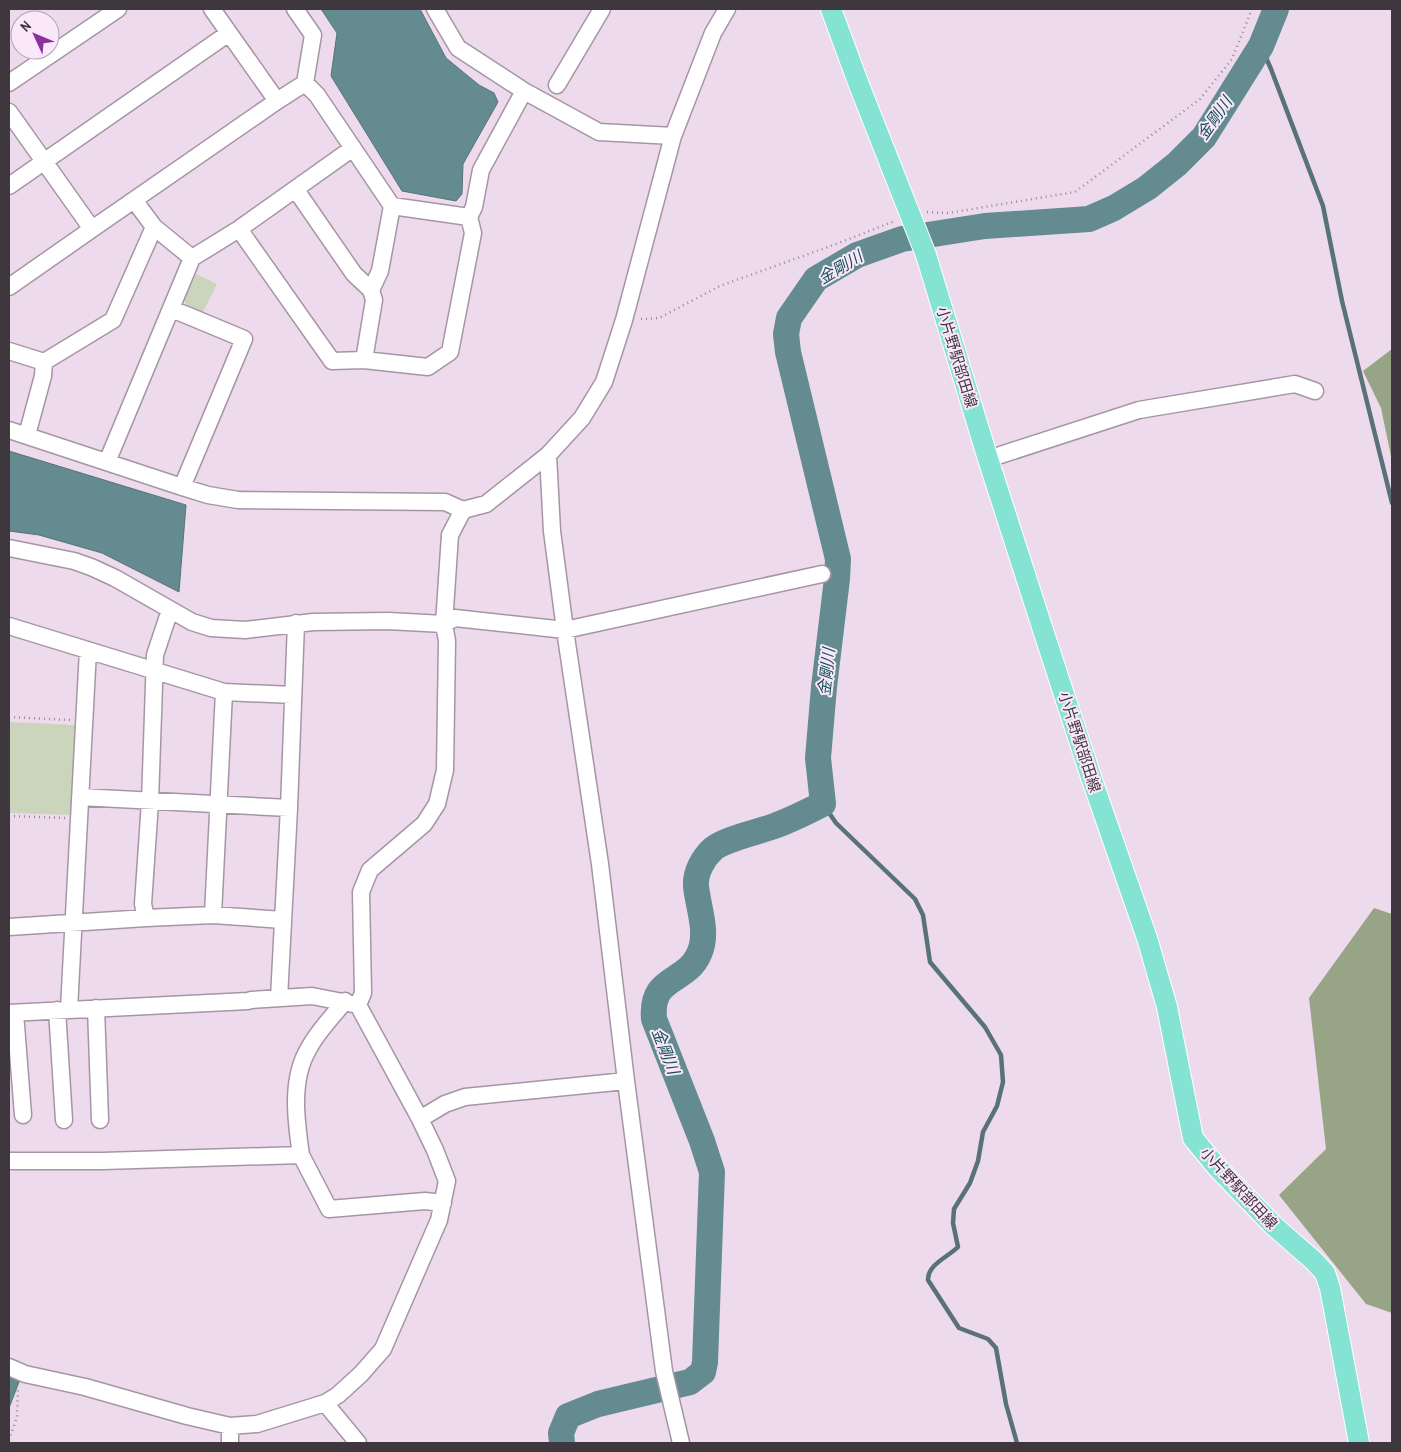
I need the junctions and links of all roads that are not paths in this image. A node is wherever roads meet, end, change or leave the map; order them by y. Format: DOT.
graph roads {
  1 [pos="118,9"];
  2 [pos="212,9"];
  3 [pos="295,9"];
  4 [pos="435,9"];
  5 [pos="602,9"];
  6 [pos="727,9"];
  7 [pos="831,9"];
  8 [pos="229,33"];
  9 [pos="9,83"];
  10 [pos="305,83"];
  11 [pos="557,85"];
  12 [pos="524,91"];
  13 [pos="277,101"];
  14 [pos="9,112"];
  15 [pos="673,136"];
  16 [pos="353,148"];
  17 [pos="44,162"];
  18 [pos="9,186"];
  19 [pos="296,190"];
  20 [pos="134,200"];
  21 [pos="392,206"];
  22 [pos="469,217"];
  23 [pos="154,227"];
  24 [pos="92,229"];
  25 [pos="239,229"];
  26 [pos="192,258"];
  27 [pos="9,287"];
  28 [pos="370,290"];
  29 [pos="172,309"];
  30 [pos="9,351"];
  31 [pos="364,360"];
  32 [pos="44,362"];
  33 [pos="1315,391"];
  34 [pos="9,430"];
  35 [pos="26,435"];
  36 [pos="548,456"];
  37 [pos="988,459"];
  38 [pos="107,462"];
  39 [pos="182,487"];
  40 [pos="463,510"];
  41 [pos="9,548"];
  42 [pos="822,574"];
  43 [pos="170,610"];
  44 [pos="296,623"];
  45 [pos="444,624"];
  46 [pos="9,626"];
  47 [pos="565,630"];
  48 [pos="88,650"];
  49 [pos="155,670"];
  50 [pos="224,692"];
  51 [pos="293,695"];
  52 [pos="80,797"];
  53 [pos="150,802"];
  54 [pos="217,805"];
  55 [pos="289,808"];
  56 [pos="213,915"];
  57 [pos="146,918"];
  58 [pos="283,920"];
  59 [pos="72,923"];
  60 [pos="9,927"];
  61 [pos="279,998"];
  62 [pos="351,1003"];
  63 [pos="96,1008"];
  64 [pos="63,1010"];
  65 [pos="12,1012"];
  66 [pos="626,1081"];
  67 [pos="23,1115"];
  68 [pos="420,1119"];
  69 [pos="64,1120"];
  70 [pos="100,1120"];
  71 [pos="301,1155"];
  72 [pos="9,1161"];
  73 [pos="443,1203"];
  74 [pos="14,1369"];
  75 [pos="325,1403"];
  76 [pos="230,1426"];
  77 [pos="230,1443"];
  78 [pos="358,1443"];
  79 [pos="681,1443"];
  80 [pos="1359,1443"];
  1 -- 9 [label="street"];
  2 -- 8 [label="street"];
  3 -- 10 [label="street"];
  4 -- 12 [label="street"];
  5 -- 11 [label="street"];
  6 -- 15 [label="street"];
  7 -- 37 [label="main road, 小片野駅部田線"];
  8 -- 13 [label="street"];
  8 -- 17 [label="street"];
  10 -- 13 [label="street"];
  10 -- 16 [label="street"];
  12 -- 15 [label="street"];
  12 -- 22 [label="street"];
  13 -- 20 [label="street"];
  14 -- 17 [label="street"];
  15 -- 36 [label="street"];
  16 -- 19 [label="street"];
  16 -- 21 [label="street"];
  17 -- 18 [label="street"];
  17 -- 24 [label="street"];
  19 -- 25 [label="street"];
  19 -- 28 [label="street"];
  20 -- 23 [label="street"];
  20 -- 24 [label="street"];
  21 -- 22 [label="street"];
  21 -- 28 [label="street"];
  22 -- 31 [label="street"];
  23 -- 26 [label="street"];
  23 -- 32 [label="street"];
  24 -- 27 [label="street"];
  25 -- 26 [label="street"];
  25 -- 31 [label="street"];
  26 -- 29 [label="street"];
  28 -- 31 [label="street"];
  29 -- 38 [label="street"];
  29 -- 39 [label="street"];
  30 -- 32 [label="street"];
  32 -- 35 [label="street"];
  33 -- 37 [label="street"];
  34 -- 35 [label="street"];
  35 -- 38 [label="street"];
  36 -- 40 [label="street"];
  36 -- 47 [label="street"];
  37 -- 80 [label="main road, 小片野駅部田線"];
  38 -- 39 [label="street"];
  39 -- 40 [label="street"];
  40 -- 45 [label="street"];
  41 -- 43 [label="street"];
  42 -- 47 [label="street"];
  43 -- 44 [label="street"];
  43 -- 49 [label="street"];
  44 -- 45 [label="street"];
  44 -- 51 [label="street"];
  45 -- 47 [label="street"];
  45 -- 62 [label="street"];
  46 -- 48 [label="street"];
  47 -- 66 [label="street"];
  48 -- 49 [label="street"];
  48 -- 52 [label="street"];
  49 -- 50 [label="street"];
  49 -- 53 [label="street"];
  50 -- 51 [label="street"];
  50 -- 54 [label="street"];
  51 -- 55 [label="street"];
  52 -- 53 [label="street"];
  52 -- 59 [label="street"];
  53 -- 54 [label="street"];
  53 -- 57 [label="street"];
  54 -- 55 [label="street"];
  54 -- 56 [label="street"];
  55 -- 58 [label="street"];
  56 -- 57 [label="street"];
  56 -- 58 [label="street"];
  57 -- 59 [label="street"];
  58 -- 61 [label="street"];
  59 -- 60 [label="street"];
  59 -- 64 [label="street"];
  61 -- 62 [label="street"];
  61 -- 63 [label="street"];
  62 -- 68 [label="street"];
  62 -- 71 [label="street"];
  63 -- 64 [label="street"];
  63 -- 70 [label="street"];
  64 -- 65 [label="street"];
  64 -- 69 [label="street"];
  65 -- 67 [label="street"];
  66 -- 68 [label="street"];
  66 -- 79 [label="street"];
  68 -- 73 [label="street"];
  71 -- 72 [label="street"];
  71 -- 73 [label="street"];
  73 -- 75 [label="street"];
  74 -- 76 [label="street"];
  75 -- 76 [label="street"];
  75 -- 78 [label="street"];
  76 -- 77 [label="street"];
}
